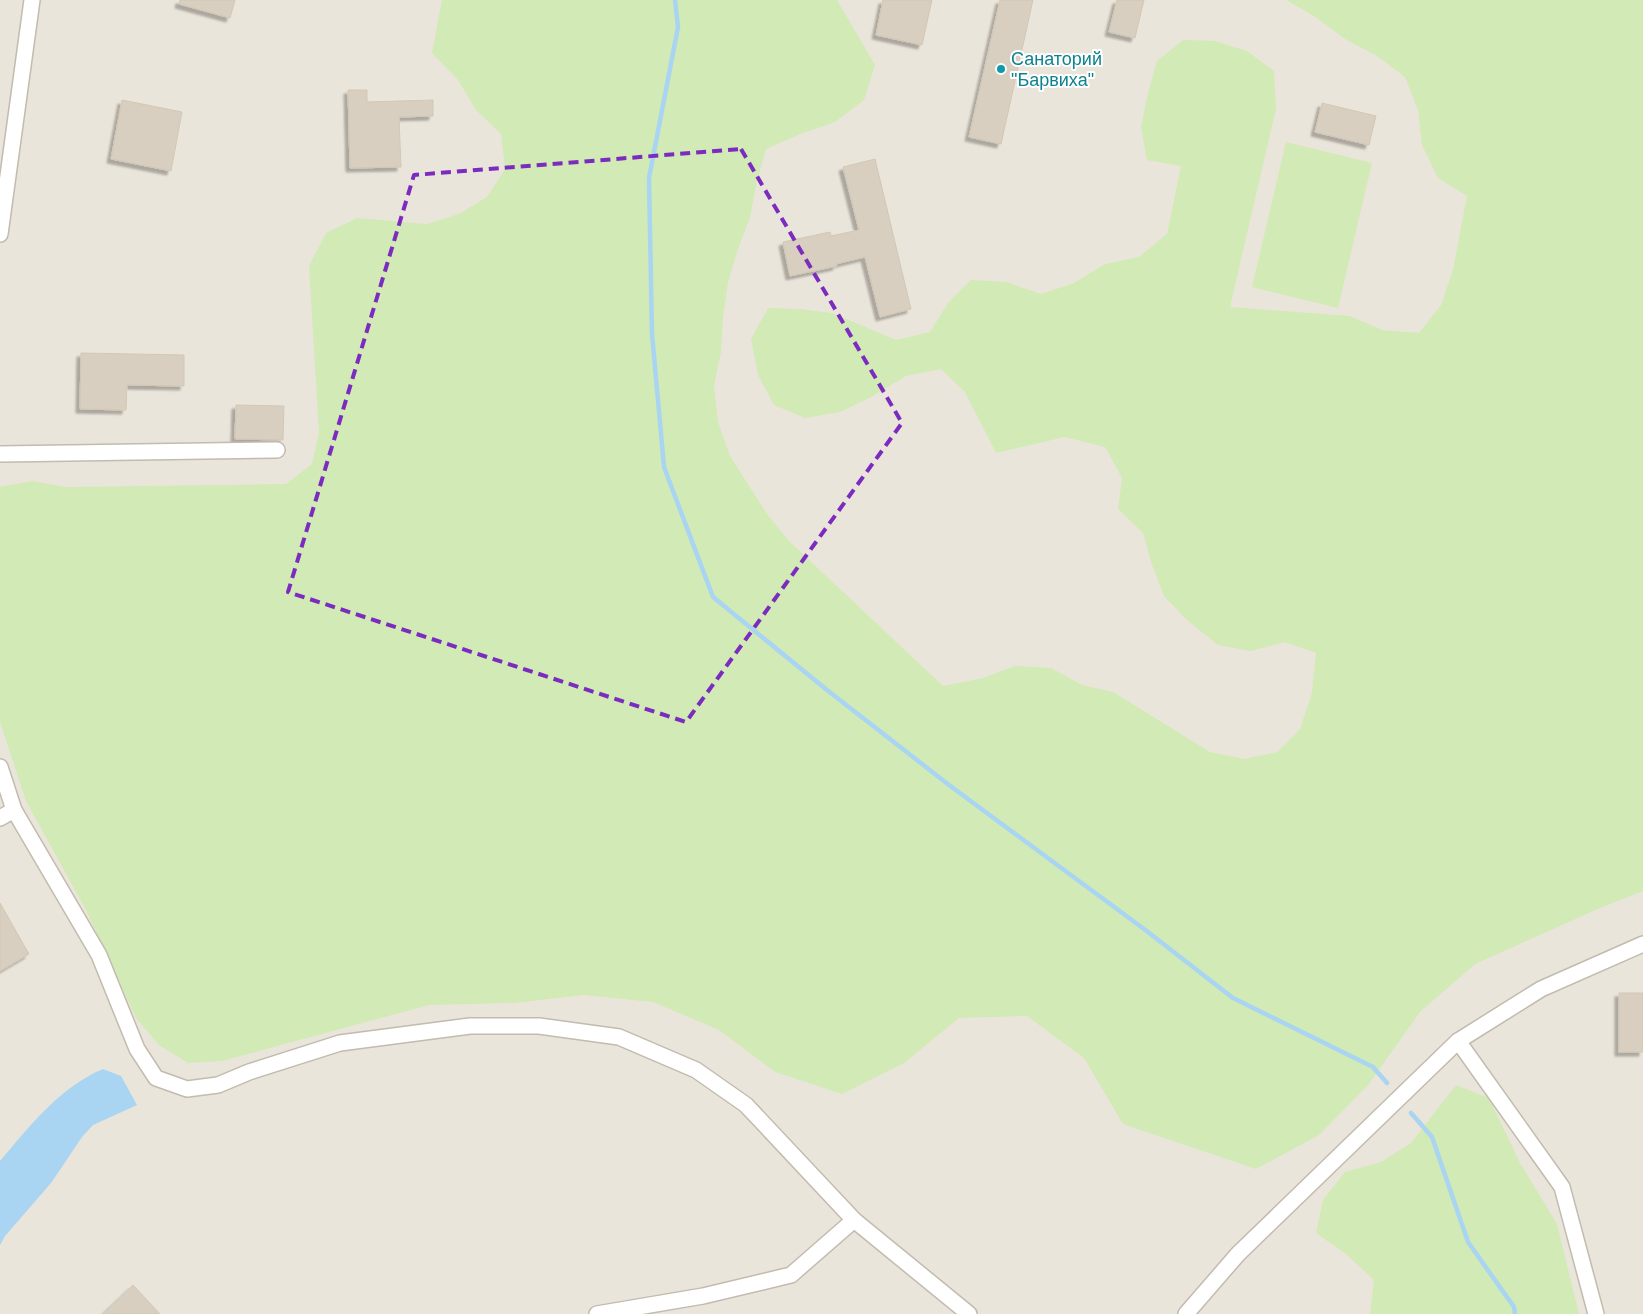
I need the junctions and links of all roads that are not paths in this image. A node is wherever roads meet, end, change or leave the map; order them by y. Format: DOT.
graph roads {
  1 [pos="32,0"];
  2 [pos="0,234"];
  3 [pos="277,450"];
  4 [pos="0,454"];
  5 [pos="0,767"];
  6 [pos="14,810"];
  7 [pos="0,818"];
  8 [pos="1643,944"];
  9 [pos="1458,1041"];
  10 [pos="854,1220"];
  11 [pos="596,1314"];
  12 [pos="969,1314"];
  13 [pos="1186,1314"];
  14 [pos="1596,1314"];
  1 -- 2 [label="street"];
  3 -- 4 [label="street"];
  5 -- 6 [label="street"];
  6 -- 7 [label="street"];
  6 -- 10 [label="street"];
  8 -- 9 [label="street"];
  9 -- 13 [label="street"];
  9 -- 14 [label="street"];
  10 -- 11 [label="street"];
  10 -- 12 [label="street"];
}
